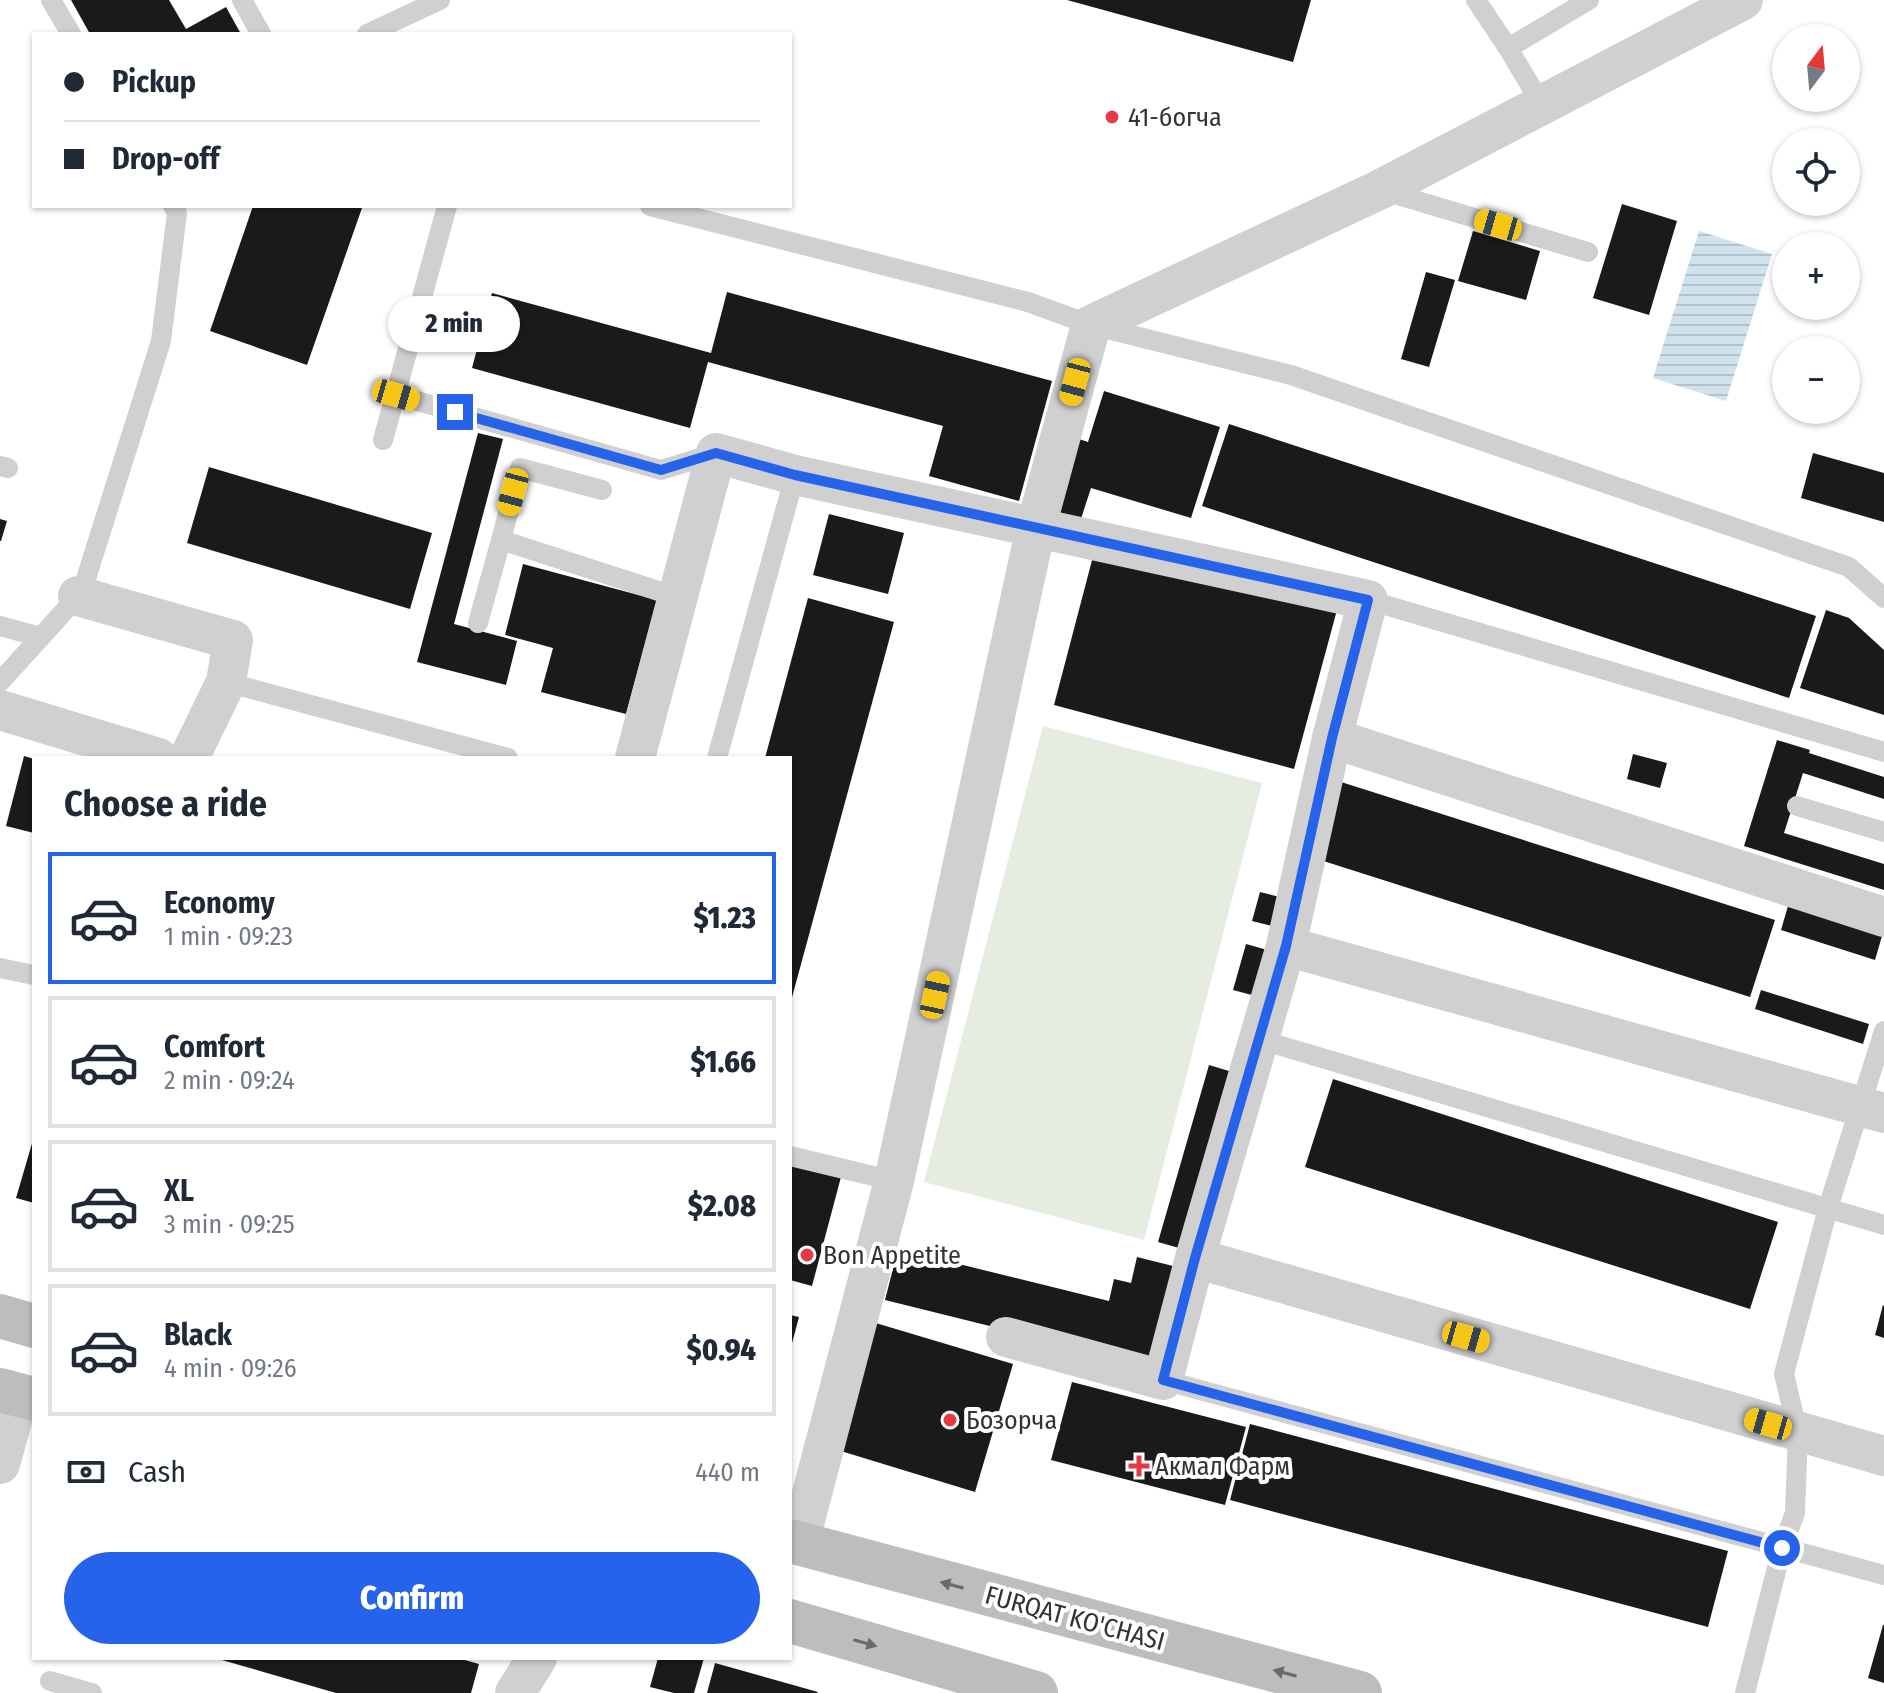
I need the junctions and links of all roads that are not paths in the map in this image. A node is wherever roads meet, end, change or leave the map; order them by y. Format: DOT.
graph roads {
  1 [pos="51,0"];
  2 [pos="242,0"];
  3 [pos="440,0"];
  4 [pos="1476,0"];
  5 [pos="1589,0"];
  6 [pos="1743,0"];
  7 [pos="257,18"];
  8 [pos="70,32"];
  9 [pos="371,32"];
  10 [pos="1508,48"];
  11 [pos="1542,105"];
  12 [pos="1379,190"];
  13 [pos="179,208"];
  14 [pos="446,208"];
  15 [pos="658,208"];
  16 [pos="1588,252"];
  17 [pos="1091,325"];
  18 [pos="396,395"];
  19 [pos="383,440"];
  20 [pos="716,453"];
  21 [pos="795,475"];
  22 [pos="602,490"];
  23 [pos="1036,527"];
  24 [pos="501,540"];
  25 [pos="78,596"];
  26 [pos="677,597"];
  27 [pos="1884,598"];
  28 [pos="1368,600"];
  29 [pos="478,623"];
  30 [pos="0,626"];
  31 [pos="40,637"];
  32 [pos="0,682"];
  33 [pos="226,682"];
  34 [pos="0,710"];
  35 [pos="1332,738"];
  36 [pos="1884,752"];
  37 [pos="151,756"];
  38 [pos="190,756"];
  39 [pos="501,756"];
  40 [pos="636,756"];
  41 [pos="718,756"];
  42 [pos="1797,806"];
  43 [pos="1884,832"];
  44 [pos="1884,917"];
  45 [pos="1286,946"];
  46 [pos="0,968"];
  47 [pos="32,975"];
  48 [pos="1884,1031"];
  49 [pos="1258,1039"];
  50 [pos="1872,1110"];
  51 [pos="792,1156"];
  52 [pos="894,1181"];
  53 [pos="1828,1208"];
  54 [pos="1884,1225"];
  55 [pos="1195,1258"];
  56 [pos="0,1316"];
  57 [pos="32,1325"];
  58 [pos="1006,1337"];
  59 [pos="1163,1380"];
  60 [pos="18,1395"];
  61 [pos="1798,1433"];
  62 [pos="1884,1456"];
  63 [pos="0,1464"];
  64 [pos="795,1542"];
  65 [pos="1782,1548"];
  66 [pos="1884,1575"];
  67 [pos="792,1622"];
  68 [pos="536,1660"];
  69 [pos="50,1681"];
  70 [pos="92,1693"];
  71 [pos="515,1693"];
  72 [pos="1036,1693"];
  73 [pos="1360,1693"];
  74 [pos="1745,1693"];
  1 -- 8 [label="lane"];
  2 -- 7 [label="lane"];
  3 -- 9 [label="lane"];
  4 -- 10 [label="lane"];
  5 -- 10 [label="lane"];
  6 -- 11 [label="street"];
  10 -- 11 [label="lane"];
  11 -- 12 [label="street"];
  12 -- 16 [label="lane"];
  12 -- 17 [label="street"];
  13 -- 25 [label="lane"];
  14 -- 18 [label="lane"];
  15 -- 17 [label="lane"];
  17 -- 23 [label="street"];
  17 -- 27 [label="lane"];
  18 -- 19 [label="lane"];
  18 -- 20 [label="lane"];
  20 -- 21 [label="street"];
  20 -- 26 [label="street"];
  21 -- 23 [label="street"];
  21 -- 41 [label="lane"];
  22 -- 24 [label="lane"];
  23 -- 28 [label="street"];
  23 -- 52 [label="street"];
  24 -- 26 [label="lane"];
  24 -- 29 [label="lane"];
  25 -- 31 [label="lane"];
  25 -- 33 [label="street"];
  26 -- 40 [label="street"];
  28 -- 35 [label="street"];
  28 -- 36 [label="lane"];
  30 -- 31 [label="lane"];
  31 -- 32 [label="lane"];
  33 -- 38 [label="street"];
  33 -- 39 [label="lane"];
  34 -- 37 [label="street"];
  35 -- 44 [label="street"];
  35 -- 45 [label="street"];
  42 -- 43 [label="lane"];
  45 -- 49 [label="street"];
  45 -- 50 [label="street"];
  46 -- 47 [label="lane"];
  48 -- 50 [label="lane"];
  49 -- 53 [label="lane"];
  49 -- 55 [label="street"];
  50 -- 53 [label="lane"];
  51 -- 52 [label="lane"];
  52 -- 64 [label="street"];
  53 -- 54 [label="lane"];
  53 -- 61 [label="lane"];
  55 -- 59 [label="street"];
  55 -- 61 [label="street"];
  56 -- 57 [label="main road"];
  58 -- 59 [label="street"];
  59 -- 65 [label="lane"];
  60 -- 63 [label="street"];
  61 -- 62 [label="street"];
  61 -- 65 [label="lane"];
  73 -- 64 [label="main road, FURQAT KO'CHASI, one-way"];
  65 -- 66 [label="lane"];
  65 -- 74 [label="lane"];
  67 -- 72 [label="main road, one-way"];
  68 -- 71 [label="street"];
  69 -- 70 [label="lane"];
}
